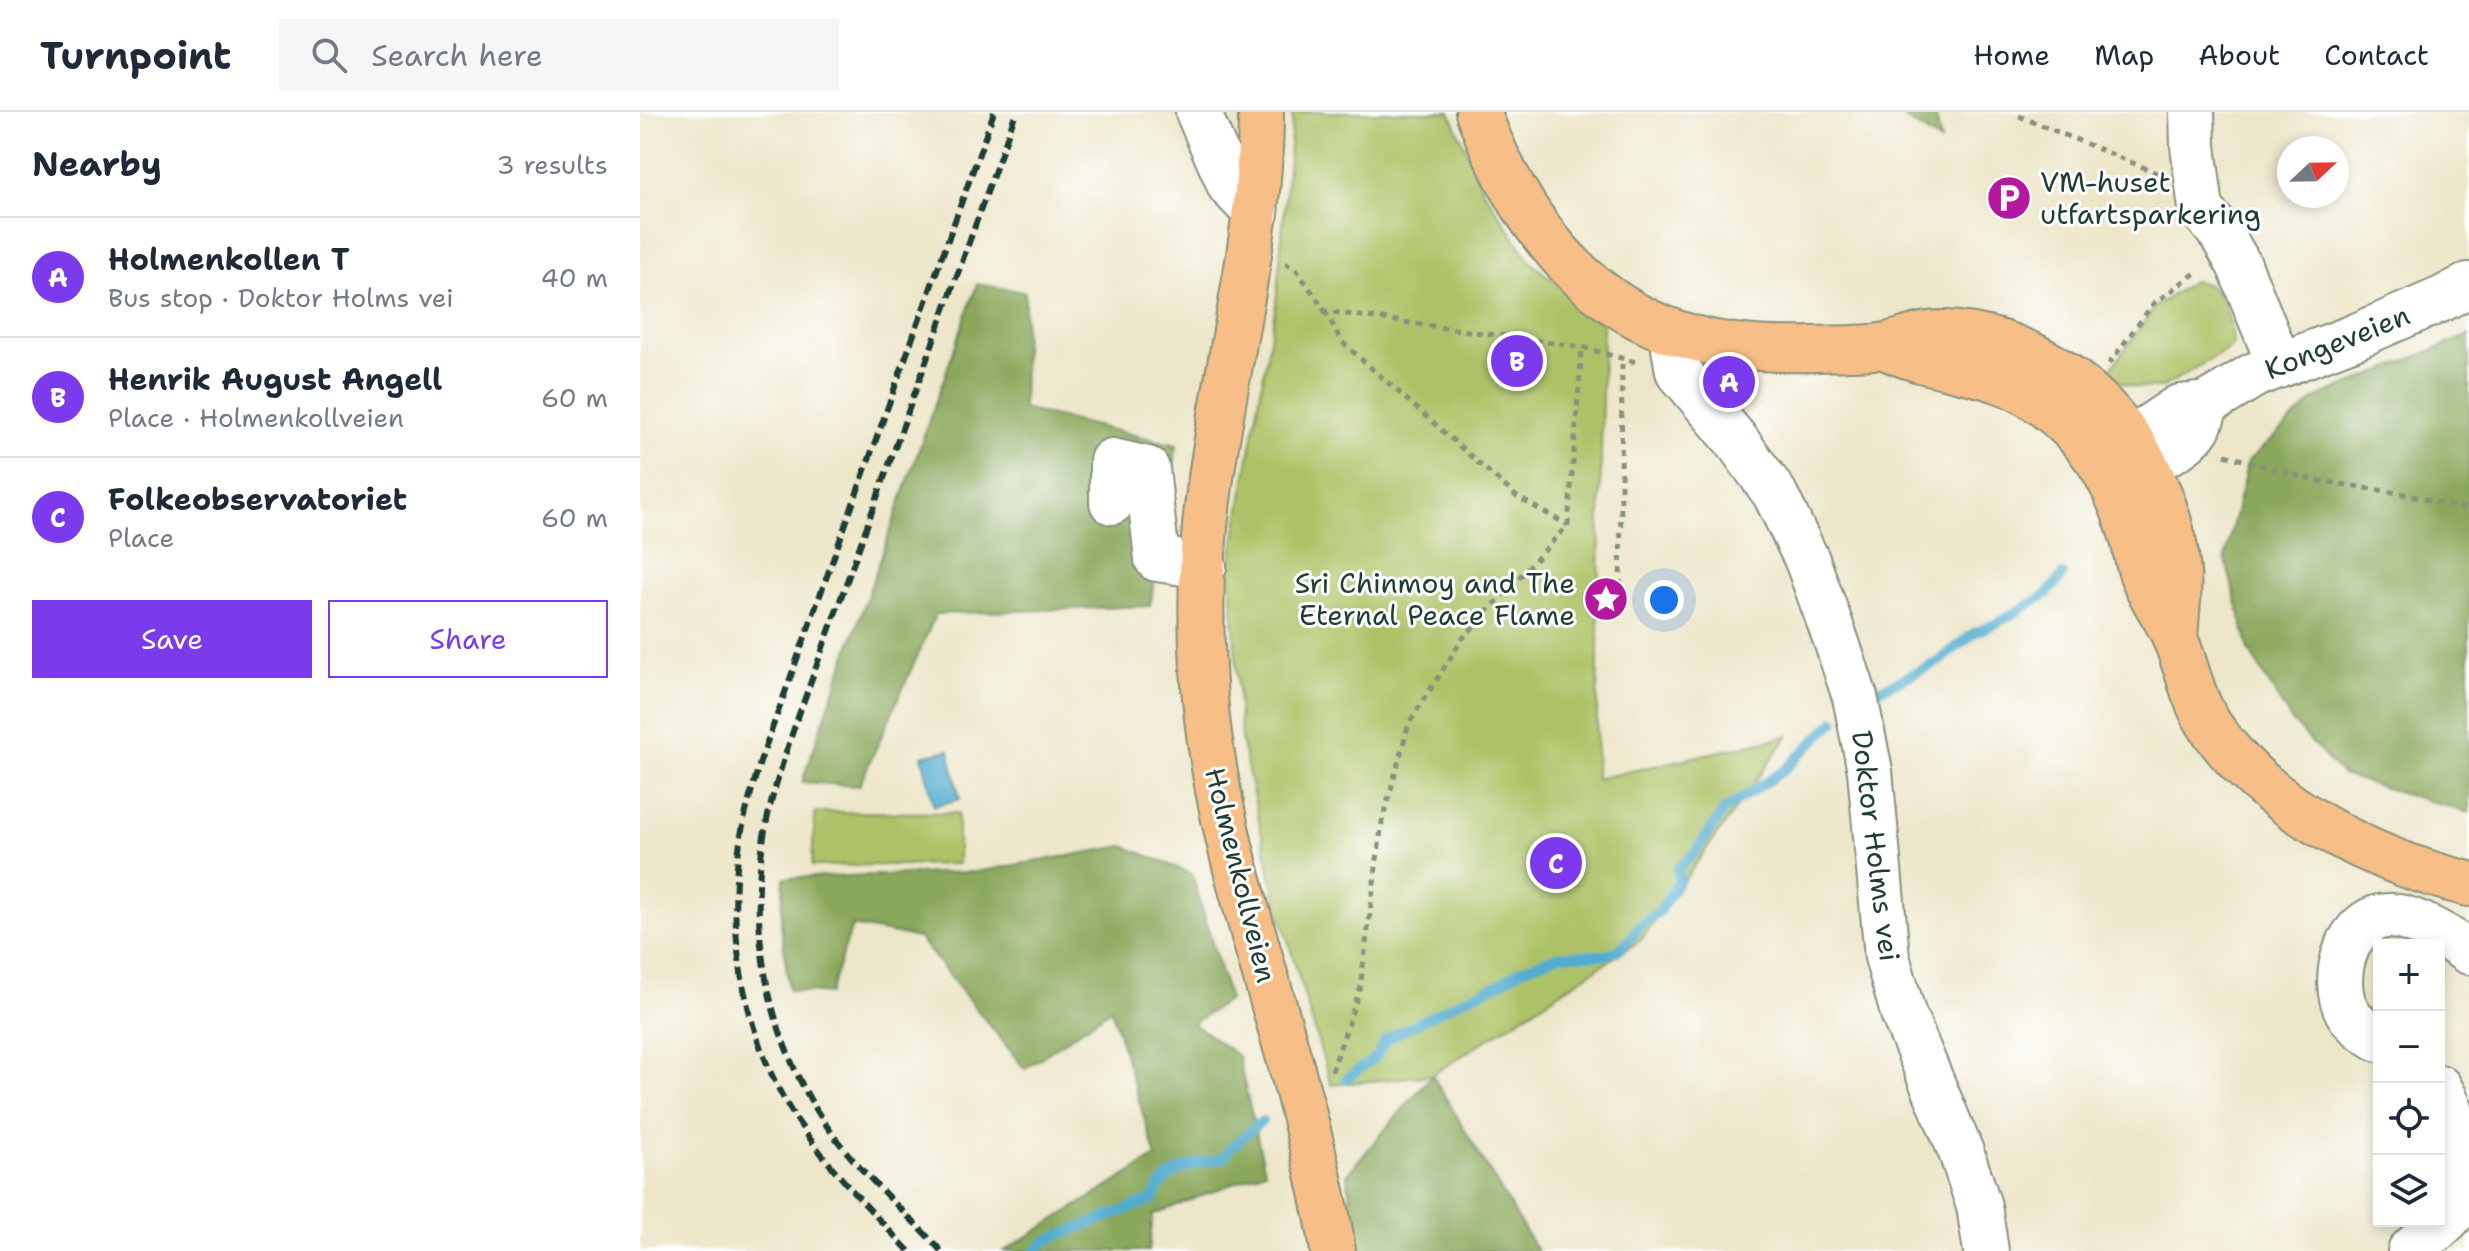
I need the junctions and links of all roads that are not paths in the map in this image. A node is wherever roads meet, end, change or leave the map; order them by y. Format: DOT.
graph roads {
  1 [pos="1198,112"];
  2 [pos="1261,112"];
  3 [pos="1478,112"];
  4 [pos="2192,112"];
  5 [pos="1256,213"];
  6 [pos="2469,285"];
  7 [pos="1675,351"];
  8 [pos="2279,364"];
  9 [pos="2127,458"];
  10 [pos="1112,502"];
  11 [pos="1204,566"];
  12 [pos="2469,884"];
  13 [pos="2469,952"];
  14 [pos="2373,1035"];
  15 [pos="2445,1098"];
  16 [pos="1333,1251"];
  17 [pos="1986,1251"];
  18 [pos="2410,1251"];
  1 -- 5 [label="street"];
  2 -- 5 [label="main road, Holmenkollveien"];
  3 -- 7 [label="main road"];
  4 -- 8 [label="street"];
  5 -- 11 [label="main road, Holmenkollveien"];
  6 -- 8 [label="street, Kongeveien"];
  7 -- 9 [label="main road"];
  7 -- 17 [label="street, Doktor Holms vei"];
  8 -- 9 [label="street, Kongeveien"];
  9 -- 12 [label="main road"];
  10 -- 11 [label="street"];
  11 -- 16 [label="main road, Holmenkollveien"];
  13 -- 14 [label="street"];
  15 -- 18 [label="street"];
}
